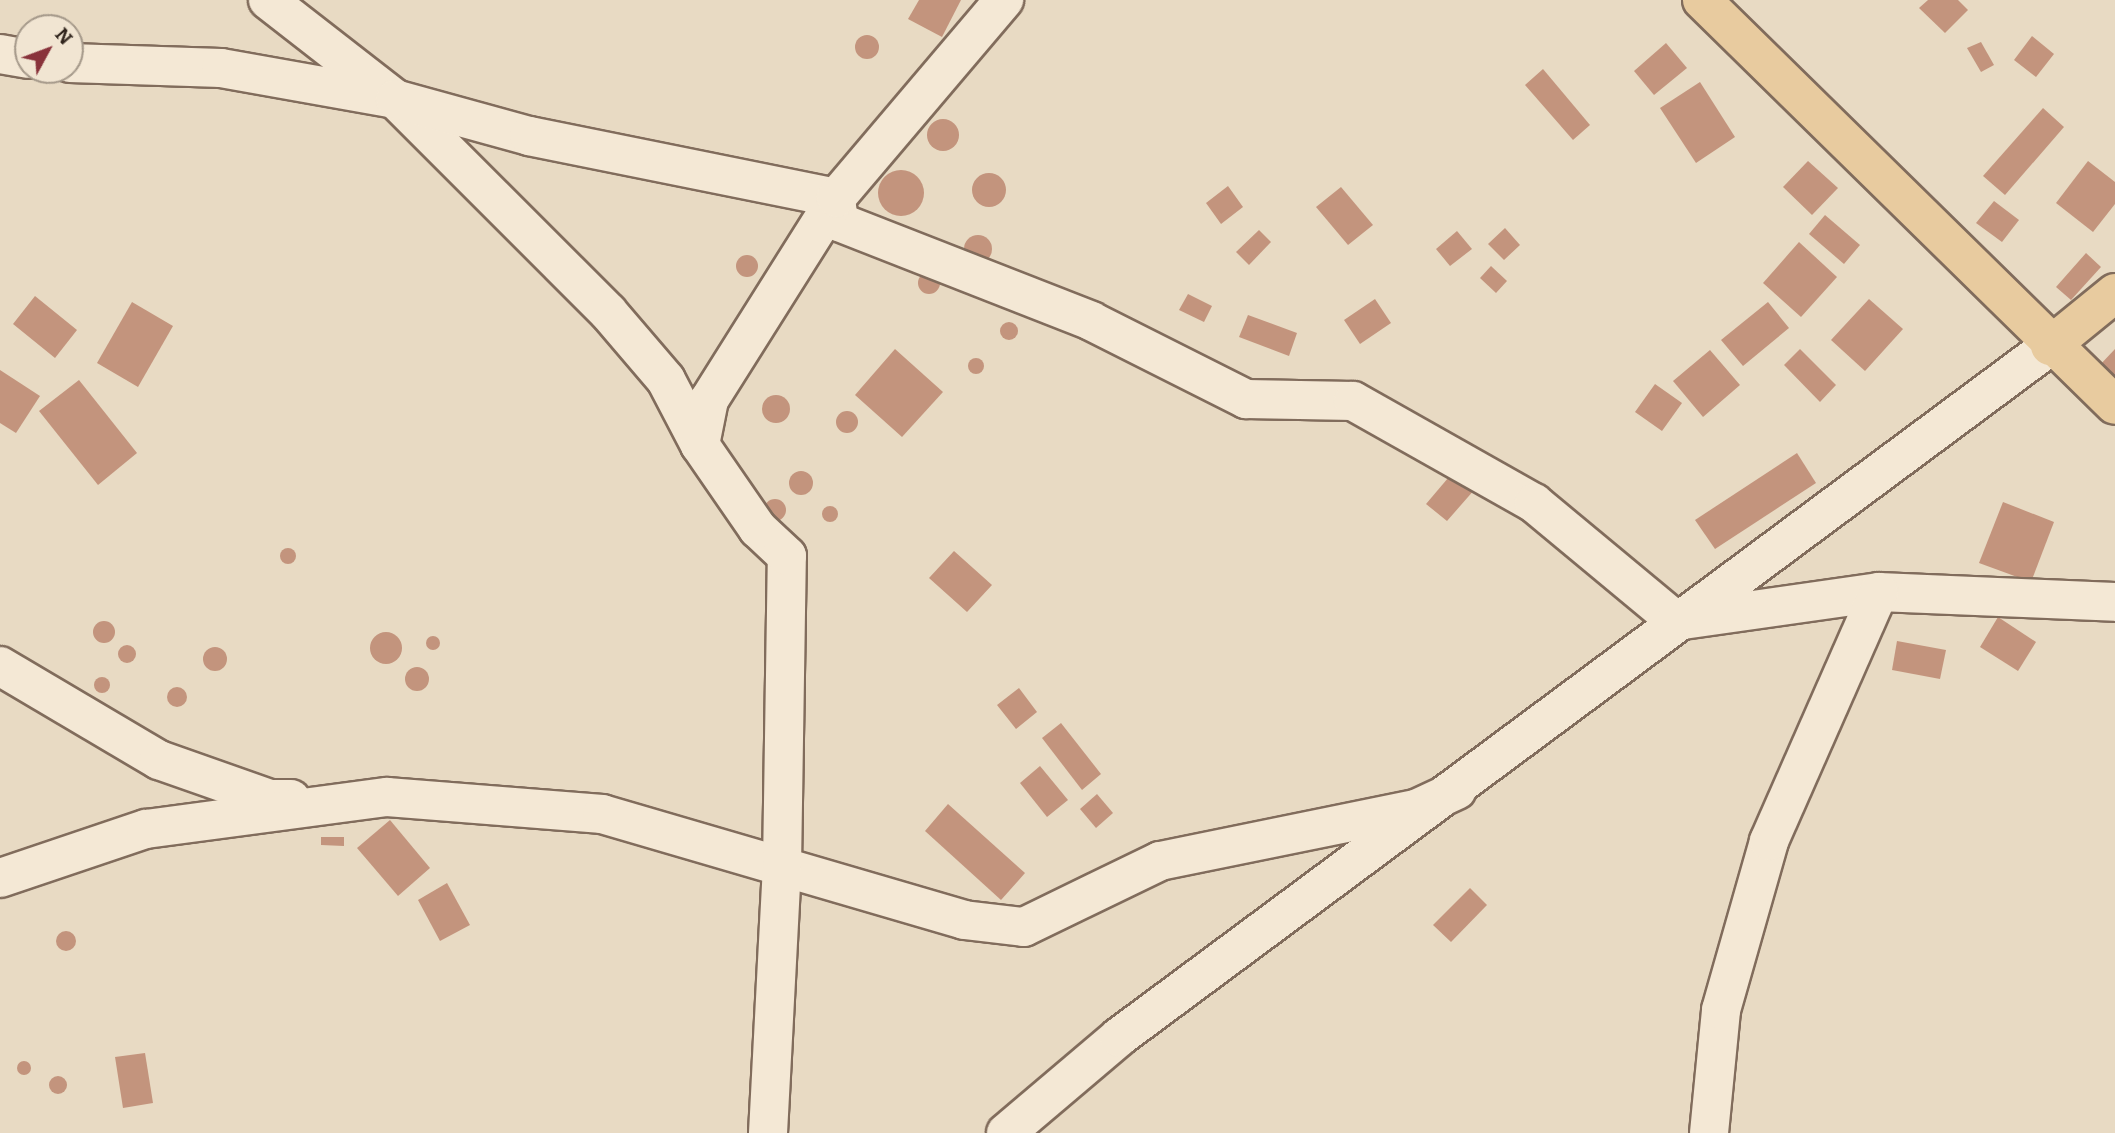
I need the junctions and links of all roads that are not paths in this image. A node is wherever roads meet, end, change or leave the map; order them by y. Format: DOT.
graph roads {
  1 [pos="268,0"];
  2 [pos="1004,0"];
  3 [pos="1702,0"];
  4 [pos="84,63"];
  5 [pos="395,99"];
  6 [pos="836,198"];
  7 [pos="2115,293"];
  8 [pos="2050,346"];
  9 [pos="2115,405"];
  10 [pos="701,445"];
  11 [pos="1879,592"];
  12 [pos="2115,602"];
  13 [pos="1676,621"];
  14 [pos="0,666"];
  15 [pos="1457,790"];
  16 [pos="387,797"];
  17 [pos="782,866"];
  18 [pos="0,878"];
  19 [pos="768,1133"];
  20 [pos="1006,1133"];
  21 [pos="1709,1133"];
  1 -- 5 [label="street"];
  2 -- 6 [label="street"];
  3 -- 8 [label="main road"];
  4 -- 5 [label="street"];
  5 -- 6 [label="street"];
  5 -- 10 [label="street"];
  6 -- 10 [label="street"];
  6 -- 13 [label="street"];
  7 -- 8 [label="main road"];
  8 -- 9 [label="main road"];
  8 -- 13 [label="street"];
  10 -- 17 [label="street"];
  11 -- 12 [label="street"];
  11 -- 13 [label="street"];
  11 -- 21 [label="street"];
  13 -- 15 [label="street"];
  14 -- 16 [label="street"];
  15 -- 17 [label="street"];
  15 -- 20 [label="street"];
  16 -- 17 [label="street"];
  16 -- 18 [label="street"];
  17 -- 19 [label="street"];
}
